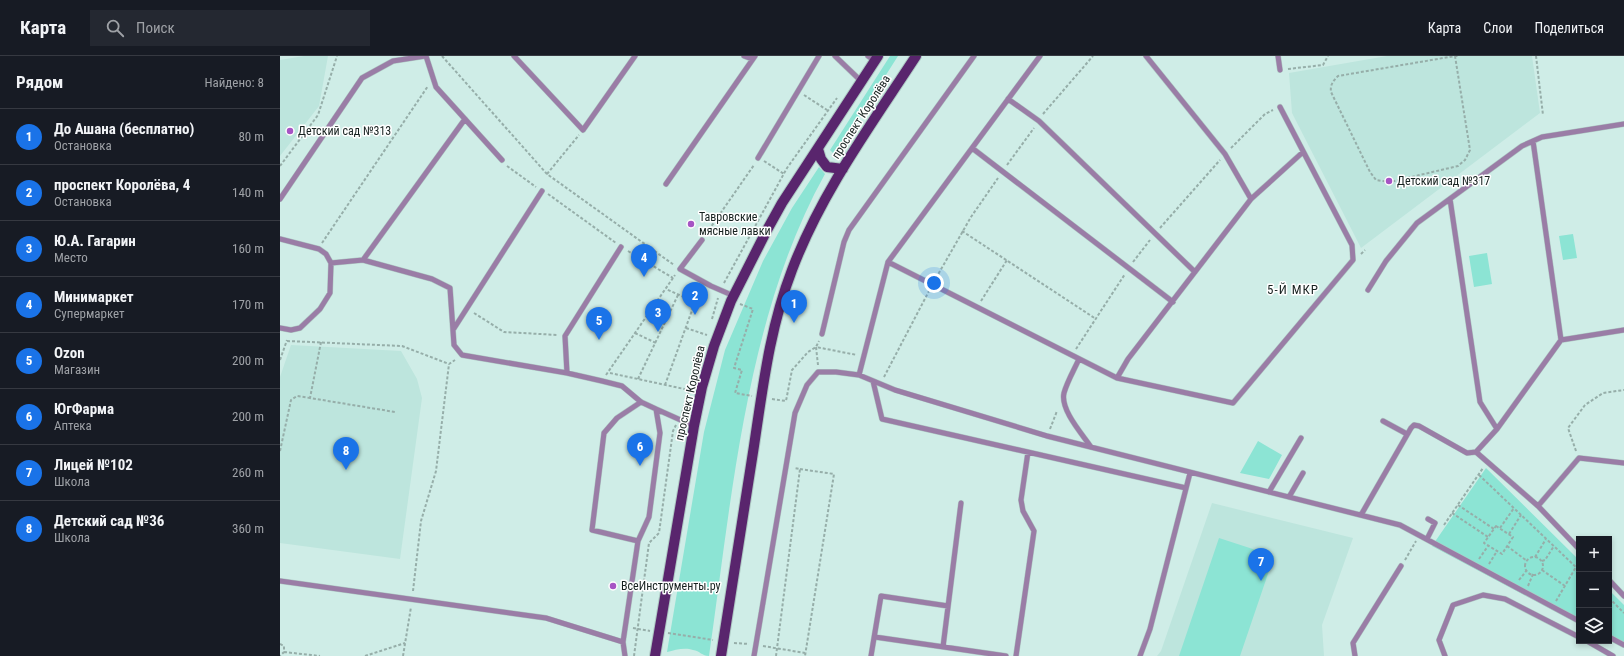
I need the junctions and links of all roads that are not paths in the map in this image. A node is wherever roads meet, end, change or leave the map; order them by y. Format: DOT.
graph roads {
  1 [pos="425,56"];
  2 [pos="514,56"];
  3 [pos="635,56"];
  4 [pos="744,56"];
  5 [pos="819,56"];
  6 [pos="835,56"];
  7 [pos="916,56"];
  8 [pos="974,56"];
  9 [pos="1040,56"];
  10 [pos="1146,56"];
  11 [pos="1278,56"];
  12 [pos="754,58"];
  13 [pos="873,58"];
  14 [pos="1280,70"];
  15 [pos="861,81"];
  16 [pos="1008,99"];
  17 [pos="1280,107"];
  18 [pos="465,119"];
  19 [pos="1624,124"];
  20 [pos="1533,141"];
  21 [pos="818,148"];
  22 [pos="972,148"];
  23 [pos="1303,152"];
  24 [pos="758,158"];
  25 [pos="502,160"];
  26 [pos="843,169"];
  27 [pos="666,184"];
  28 [pos="542,191"];
  29 [pos="280,199"];
  30 [pos="1251,199"];
  31 [pos="1450,199"];
  32 [pos="280,239"];
  33 [pos="702,240"];
  34 [pos="621,247"];
  35 [pos="363,260"];
  36 [pos="888,262"];
  37 [pos="331,263"];
  38 [pos="1195,272"];
  39 [pos="1368,290"];
  40 [pos="734,296"];
  41 [pos="1173,302"];
  42 [pos="280,328"];
  43 [pos="1624,330"];
  44 [pos="452,331"];
  45 [pos="822,334"];
  46 [pos="1562,340"];
  47 [pos="1078,359"];
  48 [pos="567,373"];
  49 [pos="859,375"];
  50 [pos="1116,378"];
  51 [pos="873,380"];
  52 [pos="641,402"];
  53 [pos="656,409"];
  54 [pos="1383,421"];
  55 [pos="694,426"];
  56 [pos="1496,429"];
  57 [pos="1407,434"];
  58 [pos="1301,438"];
  59 [pos="1092,448"];
  60 [pos="1028,452"];
  61 [pos="1476,452"];
  62 [pos="1624,463"];
  63 [pos="1190,473"];
  64 [pos="1303,473"];
  65 [pos="1186,488"];
  66 [pos="1269,492"];
  67 [pos="1289,497"];
  68 [pos="961,503"];
  69 [pos="1538,506"];
  70 [pos="1361,515"];
  71 [pos="1428,519"];
  72 [pos="1430,540"];
  73 [pos="638,541"];
  74 [pos="1576,546"];
  75 [pos="1402,566"];
  76 [pos="280,581"];
  77 [pos="1612,583"];
  78 [pos="1624,596"];
  79 [pos="948,606"];
  80 [pos="1576,619"];
  81 [pos="1576,635"];
  82 [pos="875,637"];
  83 [pos="1612,639"];
  84 [pos="623,642"];
  85 [pos="1592,644"];
  86 [pos="1624,645"];
  87 [pos="943,647"];
  88 [pos="625,656"];
  89 [pos="656,656"];
  90 [pos="721,656"];
  91 [pos="754,656"];
  92 [pos="871,656"];
  93 [pos="1006,656"];
  94 [pos="1016,656"];
  95 [pos="1140,656"];
  96 [pos="1355,656"];
  97 [pos="1445,656"];
  98 [pos="1613,656"];
  1 -- 18 [label="lane"];
  1 -- 29 [label="lane"];
  2 -- 3 [label="lane"];
  4 -- 12 [label="lane"];
  5 -- 24 [label="lane"];
  6 -- 15 [label="lane"];
  7 -- 26 [label="main road, проспект Королёва"];
  8 -- 45 [label="lane"];
  9 -- 16 [label="lane"];
  10 -- 30 [label="lane"];
  11 -- 14 [label="lane"];
  12 -- 27 [label="lane"];
  13 -- 15 [label="main road, проспект Королёва"];
  15 -- 21 [label="main road, проспект Королёва"];
  16 -- 22 [label="lane"];
  16 -- 38 [label="lane"];
  17 -- 23 [label="lane"];
  18 -- 25 [label="lane"];
  18 -- 35 [label="lane"];
  19 -- 20 [label="lane"];
  20 -- 31 [label="lane"];
  20 -- 46 [label="lane"];
  21 -- 26 [label="main road"];
  21 -- 40 [label="main road, проспект Королёва"];
  22 -- 36 [label="lane"];
  22 -- 41 [label="lane"];
  23 -- 30 [label="lane"];
  23 -- 50 [label="lane"];
  26 -- 90 [label="main road, проспект Королёва"];
  28 -- 44 [label="lane"];
  30 -- 38 [label="lane"];
  31 -- 39 [label="lane"];
  31 -- 56 [label="lane"];
  32 -- 37 [label="lane"];
  33 -- 40 [label="lane"];
  34 -- 48 [label="lane"];
  35 -- 37 [label="lane"];
  35 -- 44 [label="lane"];
  36 -- 47 [label="lane"];
  36 -- 49 [label="lane"];
  37 -- 42 [label="lane"];
  38 -- 41 [label="lane"];
  40 -- 55 [label="main road, проспект Королёва"];
  41 -- 50 [label="lane"];
  43 -- 46 [label="lane"];
  44 -- 48 [label="lane"];
  46 -- 56 [label="lane"];
  47 -- 50 [label="lane"];
  47 -- 59 [label="lane"];
  48 -- 52 [label="lane"];
  49 -- 51 [label="lane"];
  49 -- 91 [label="lane"];
  51 -- 59 [label="lane"];
  51 -- 60 [label="lane"];
  52 -- 53 [label="lane"];
  52 -- 73 [label="lane"];
  53 -- 55 [label="lane"];
  53 -- 73 [label="lane"];
  54 -- 57 [label="lane"];
  55 -- 89 [label="main road, проспект Королёва"];
  56 -- 61 [label="lane"];
  57 -- 61 [label="lane"];
  57 -- 70 [label="lane"];
  58 -- 66 [label="lane"];
  59 -- 63 [label="lane"];
  60 -- 65 [label="lane"];
  60 -- 94 [label="lane"];
  61 -- 69 [label="lane"];
  62 -- 69 [label="lane"];
  63 -- 65 [label="lane"];
  63 -- 66 [label="lane"];
  64 -- 67 [label="lane"];
  65 -- 95 [label="lane"];
  66 -- 67 [label="lane"];
  67 -- 70 [label="lane"];
  68 -- 79 [label="lane"];
  69 -- 74 [label="lane"];
  70 -- 72 [label="lane"];
  71 -- 72 [label="lane"];
  72 -- 80 [label="lane"];
  73 -- 84 [label="lane"];
  75 -- 96 [label="lane"];
  76 -- 84 [label="lane"];
  77 -- 78 [label="lane"];
  79 -- 82 [label="lane"];
  79 -- 87 [label="lane"];
  81 -- 97 [label="lane"];
  82 -- 87 [label="lane"];
  82 -- 92 [label="lane"];
  83 -- 86 [label="lane"];
  84 -- 88 [label="lane"];
  85 -- 98 [label="lane"];
  87 -- 93 [label="lane"];
}
